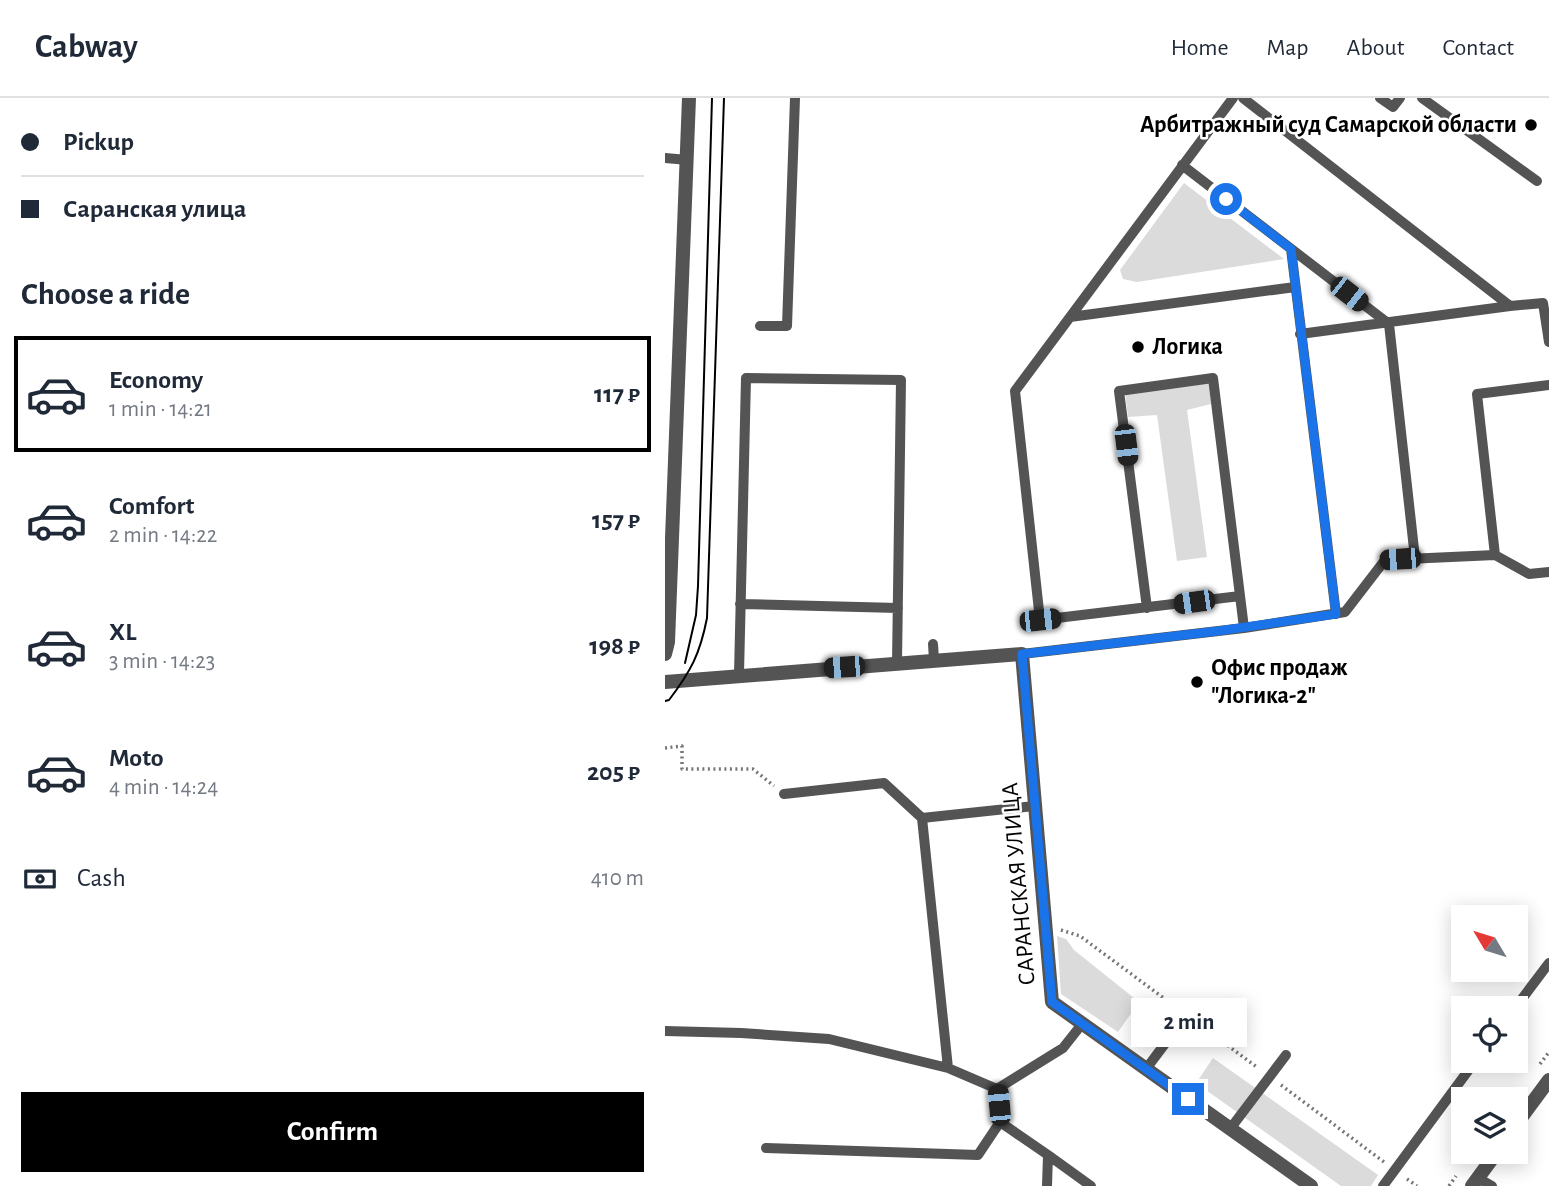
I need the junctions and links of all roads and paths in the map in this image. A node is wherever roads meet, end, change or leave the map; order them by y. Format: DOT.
graph roads {
  1 [pos="689,98"];
  2 [pos="795,98"];
  3 [pos="1233,98"];
  4 [pos="1243,98"];
  5 [pos="1380,98"];
  6 [pos="1400,98"];
  7 [pos="1422,98"];
  8 [pos="665,158"];
  9 [pos="688,160"];
  10 [pos="1182,165"];
  11 [pos="1537,181"];
  12 [pos="1291,249"];
  13 [pos="1295,288"];
  14 [pos="1546,303"];
  15 [pos="1510,306"];
  16 [pos="1070,317"];
  17 [pos="1389,324"];
  18 [pos="760,326"];
  19 [pos="1300,334"];
  20 [pos="1549,342"];
  21 [pos="1549,385"];
  22 [pos="669,524"];
  23 [pos="1495,555"];
  24 [pos="1415,558"];
  25 [pos="1549,572"];
  26 [pos="1240,596"];
  27 [pos="740,604"];
  28 [pos="898,608"];
  29 [pos="1147,608"];
  30 [pos="1336,614"];
  31 [pos="1244,628"];
  32 [pos="933,644"];
  33 [pos="665,654"];
  34 [pos="1022,654"];
  35 [pos="934,660"];
  36 [pos="897,663"];
  37 [pos="739,674"];
  38 [pos="665,681"];
  39 [pos="665,748"];
  40 [pos="784,794"];
  41 [pos="1034,806"];
  42 [pos="922,818"];
  43 [pos="1045,925"];
  44 [pos="1549,963"];
  45 [pos="1524,996"];
  46 [pos="1082,1024"];
  47 [pos="665,1031"];
  48 [pos="1173,1033"];
  49 [pos="1286,1055"];
  50 [pos="948,1068"];
  51 [pos="1146,1069"];
  52 [pos="1466,1073"];
  53 [pos="1269,1076"];
  54 [pos="1549,1080"];
  55 [pos="997,1089"];
  56 [pos="1528,1108"];
  57 [pos="1000,1122"];
  58 [pos="1230,1129"];
  59 [pos="766,1148"];
  60 [pos="1048,1155"];
  61 [pos="1488,1164"];
  62 [pos="1395,1170"];
  63 [pos="1475,1182"];
  64 [pos="1047,1186"];
  65 [pos="1091,1186"];
  66 [pos="1311,1186"];
  67 [pos="1383,1186"];
  68 [pos="1417,1186"];
  69 [pos="1492,1186"];
  1 -- 9 [label="street"];
  2 -- 18 [label="lane"];
  3 -- 10 [label="lane"];
  4 -- 15 [label="lane"];
  5 -- 6 [label="lane"];
  7 -- 11 [label="lane"];
  8 -- 9 [label="lane"];
  9 -- 22 [label="street"];
  10 -- 12 [label="lane"];
  10 -- 16 [label="lane"];
  12 -- 13 [label="lane"];
  12 -- 17 [label="lane"];
  13 -- 16 [label="lane"];
  13 -- 19 [label="lane"];
  14 -- 15 [label="lane"];
  14 -- 20 [label="lane"];
  15 -- 17 [label="lane"];
  16 -- 29 [label="lane"];
  17 -- 19 [label="lane"];
  17 -- 24 [label="lane"];
  19 -- 30 [label="lane"];
  21 -- 23 [label="lane"];
  22 -- 33 [label="street"];
  23 -- 24 [label="lane"];
  23 -- 25 [label="lane"];
  24 -- 30 [label="lane"];
  26 -- 29 [label="lane"];
  26 -- 29 [label="lane"];
  26 -- 31 [label="lane"];
  27 -- 28 [label="lane"];
  27 -- 28 [label="lane"];
  27 -- 37 [label="lane"];
  28 -- 36 [label="lane"];
  30 -- 31 [label="lane"];
  31 -- 34 [label="lane"];
  32 -- 35 [label="lane"];
  34 -- 35 [label="street"];
  34 -- 41 [label="street, САРАНСКАЯ УЛИЦА"];
  35 -- 36 [label="street"];
  36 -- 37 [label="street"];
  37 -- 38 [label="street"];
  39 -- 40 [label="path"];
  40 -- 42 [label="lane"];
  41 -- 42 [label="lane"];
  41 -- 43 [label="street, САРАНСКАЯ УЛИЦА"];
  42 -- 50 [label="lane"];
  43 -- 46 [label="street, САРАНСКАЯ УЛИЦА"];
  43 -- 53 [label="path"];
  44 -- 45 [label="lane"];
  46 -- 51 [label="street, САРАНСКАЯ УЛИЦА"];
  46 -- 55 [label="lane"];
  47 -- 50 [label="lane"];
  48 -- 51 [label="lane"];
  49 -- 53 [label="lane"];
  50 -- 55 [label="lane"];
  51 -- 58 [label="street, САРАНСКАЯ УЛИЦА"];
  52 -- 62 [label="lane"];
  53 -- 58 [label="lane"];
  53 -- 62 [label="path"];
  54 -- 56 [label="street"];
  55 -- 57 [label="lane"];
  57 -- 59 [label="lane"];
  57 -- 60 [label="lane"];
  58 -- 66 [label="street, САРАНСКАЯ УЛИЦА"];
  60 -- 64 [label="lane"];
  60 -- 65 [label="lane"];
  61 -- 63 [label="street"];
  62 -- 67 [label="lane"];
  62 -- 68 [label="path"];
  63 -- 69 [label="lane"];
}
